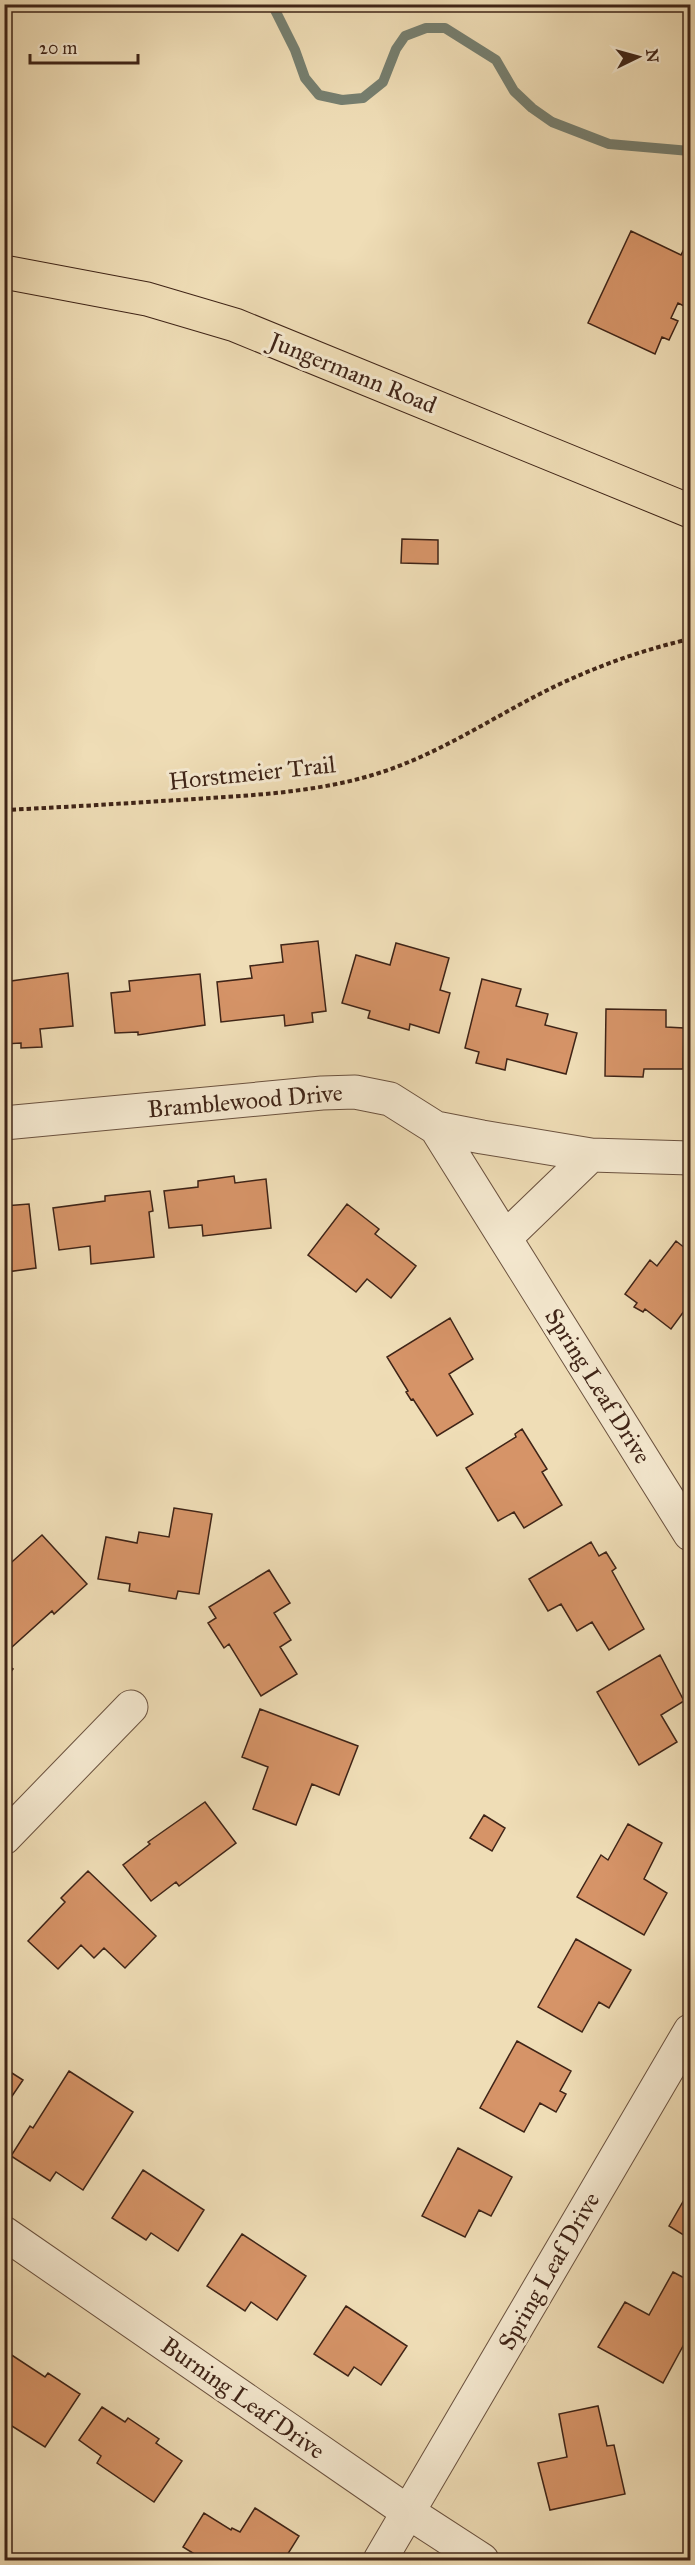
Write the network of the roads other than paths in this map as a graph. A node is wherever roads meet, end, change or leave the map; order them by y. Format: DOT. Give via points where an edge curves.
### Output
graph roads {
  1 [pos="4,272"];
  2 [pos="690,511"];
  3 [pos="4,1123"];
  4 [pos="436,1128"];
  5 [pos="591,1155"];
  6 [pos="690,1158"];
  7 [pos="505,1238"];
  8 [pos="690,1534"];
  9 [pos="131,1707"];
  10 [pos="4,1838"];
  11 [pos="690,2031"];
  12 [pos="4,2232"];
  13 [pos="408,2512"];
  14 [pos="380,2560"];
  15 [pos="482,2560"];
  1 -- 2 [label="main road, Jungermann Road" via="147,299 235,325"];
  3 -- 4 [label="street, Bramblewood Drive" via="355,1092 390,1099"];
  4 -- 5 [label="street, Bramblewood Drive"];
  4 -- 7 [label="street, Spring Leaf Drive"];
  5 -- 6 [label="street, Bramblewood Drive"];
  5 -- 7 [label="street"];
  7 -- 8 [label="street, Spring Leaf Drive"];
  9 -- 10 [label="street"];
  11 -- 13 [label="street, Spring Leaf Drive"];
  12 -- 13 [label="street, Burning Leaf Drive"];
  13 -- 14 [label="street, Spring Leaf Drive"];
  13 -- 15 [label="street, Burning Leaf Drive"];
}
